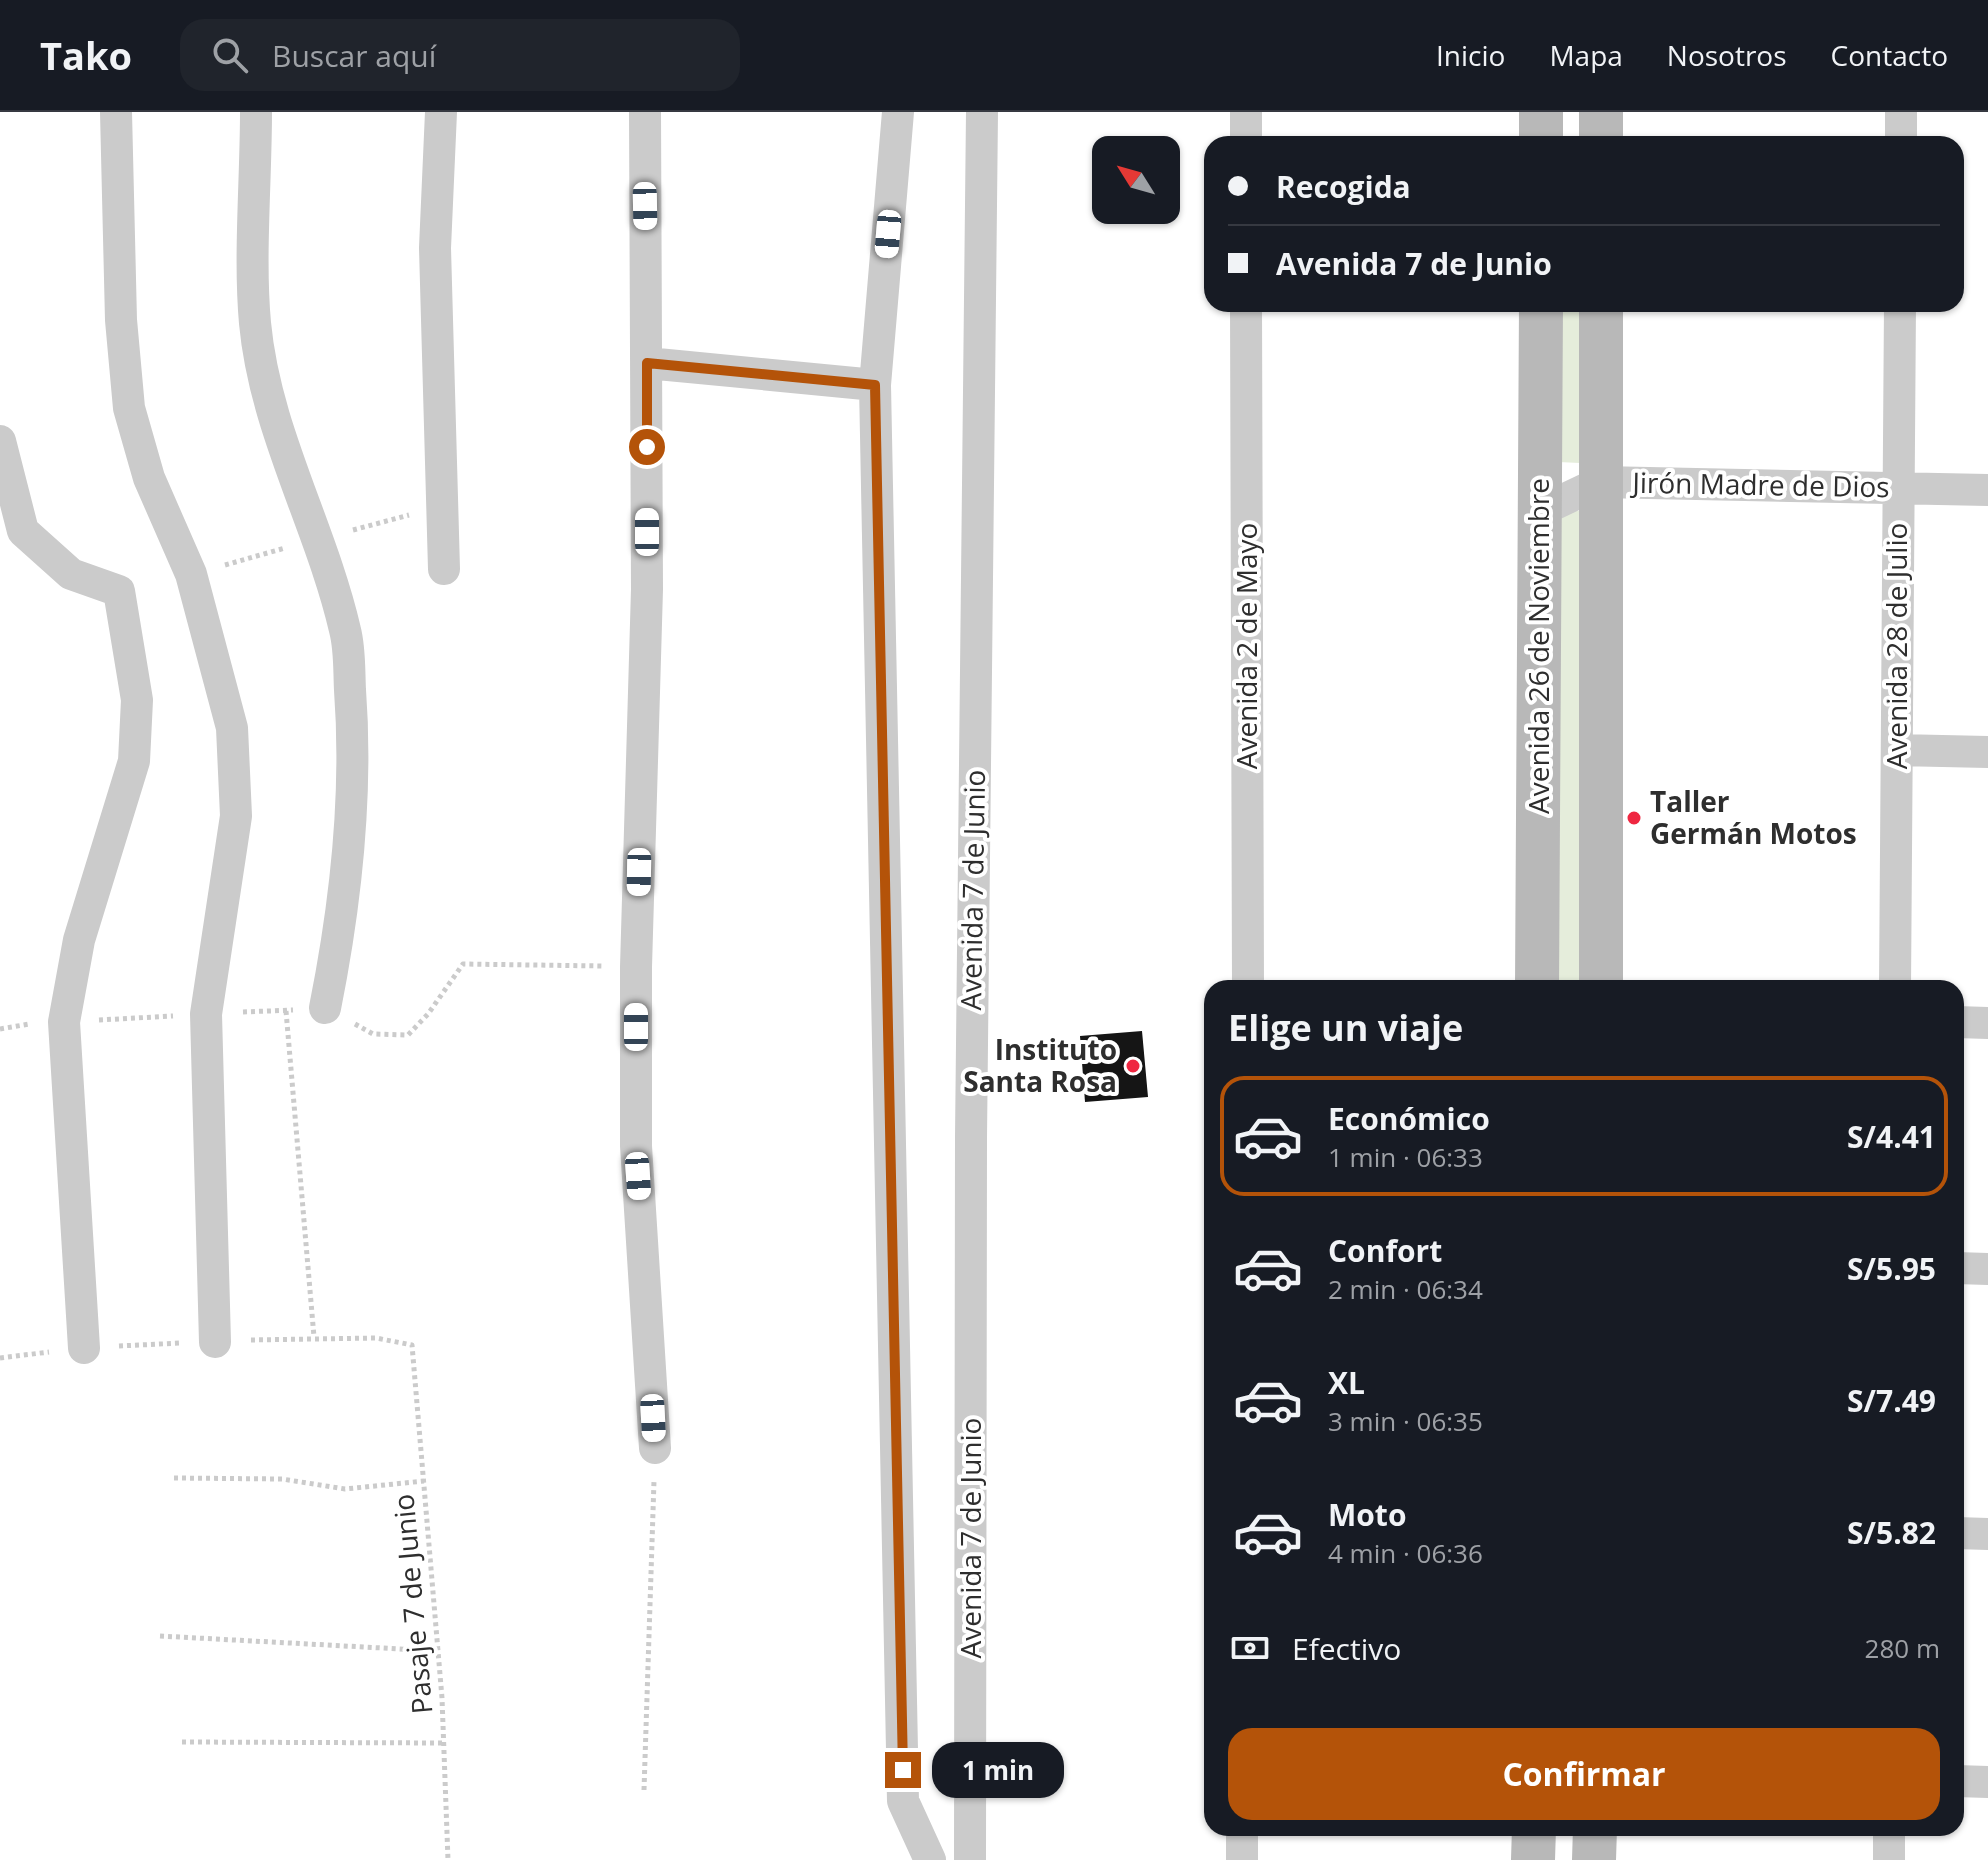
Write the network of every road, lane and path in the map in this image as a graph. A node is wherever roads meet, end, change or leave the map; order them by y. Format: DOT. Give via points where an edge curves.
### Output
graph roads {
  1 [pos="116,112"];
  2 [pos="256,112"];
  3 [pos="441,112"];
  4 [pos="645,112"];
  5 [pos="898,112"];
  6 [pos="982,112"];
  7 [pos="1246,112"];
  8 [pos="1541,112"];
  9 [pos="1601,112"];
  10 [pos="1901,112"];
  11 [pos="1246,136"];
  12 [pos="1541,136"];
  13 [pos="1601,136"];
  14 [pos="1901,136"];
  15 [pos="1246,312"];
  16 [pos="1541,312"];
  17 [pos="1601,312"];
  18 [pos="1900,312"];
  19 [pos="647,363"];
  20 [pos="875,385"];
  21 [pos="0,441"];
  22 [pos="1601,482"];
  23 [pos="1898,488"];
  24 [pos="1988,490"];
  25 [pos="1540,511"];
  26 [pos="444,569"];
  27 [pos="1897,750"];
  28 [pos="1988,752"];
  29 [pos="1248,980"];
  30 [pos="1537,980"];
  31 [pos="1601,980"];
  32 [pos="1895,980"];
  33 [pos="325,1008"];
  34 [pos="286,1010"];
  35 [pos="1964,1022"];
  36 [pos="1988,1023"];
  37 [pos="1964,1268"];
  38 [pos="1988,1269"];
  39 [pos="314,1337"];
  40 [pos="215,1342"];
  41 [pos="412,1345"];
  42 [pos="84,1348"];
  43 [pos="655,1448"];
  44 [pos="174,1478"];
  45 [pos="424,1481"];
  46 [pos="1964,1533"];
  47 [pos="1988,1534"];
  48 [pos="160,1636"];
  49 [pos="438,1651"];
  50 [pos="182,1742"];
  51 [pos="444,1743"];
  52 [pos="1964,1781"];
  53 [pos="1988,1782"];
  54 [pos="644,1790"];
  55 [pos="1242,1836"];
  56 [pos="1534,1836"];
  57 [pos="1595,1836"];
  58 [pos="1889,1836"];
  59 [pos="448,1860"];
  60 [pos="930,1860"];
  61 [pos="970,1860"];
  62 [pos="1242,1860"];
  63 [pos="1533,1860"];
  64 [pos="1594,1860"];
  65 [pos="1889,1860"];
  1 -- 40 [label="street" via="121,320 129,408 149,478 191,574 232,728 236,816 206,1014"];
  2 -- 33 [label="street" via="255,323 271,409 346,633 353,728 351,840"];
  3 -- 26 [label="street" via="435,248"];
  4 -- 19 [label="street"];
  5 -- 20 [label="street"];
  6 -- 61 [label="street, Avenida 7 de Junio"];
  7 -- 11 [label="street"];
  8 -- 12 [label="main road"];
  9 -- 13 [label="main road"];
  10 -- 14 [label="street"];
  15 -- 29 [label="street, Avenida 2 de Mayo"];
  16 -- 25 [label="main road, Avenida 26 de Noviembre"];
  17 -- 22 [label="main road"];
  18 -- 23 [label="street, Avenida 28 de Julio"];
  19 -- 20 [label="street"];
  19 -- 43 [label="street" via="636,1146"];
  20 -- 60 [label="street" via="903,1801"];
  21 -- 42 [label="street" via="23,531 71,574 119,591 137,700 134,761 79,940 64,1022"];
  22 -- 23 [label="street, Jirón Madre de Dios"];
  22 -- 25 [label="street, Jirón Madre de Dios"];
  22 -- 31 [label="main road"];
  23 -- 24 [label="street, Jirón Madre de Dios"];
  23 -- 27 [label="street, Avenida 28 de Julio"];
  25 -- 30 [label="main road, Avenida 26 de Noviembre"];
  27 -- 28 [label="street"];
  27 -- 32 [label="street, Avenida 28 de Julio"];
  34 -- 39 [label="path"];
  35 -- 36 [label="street"];
  37 -- 38 [label="street"];
  41 -- 45 [label="path, Pasaje 7 de Junio"];
  43 -- 54 [label="path"];
  44 -- 45 [label="path" via="282,1479 345,1489"];
  45 -- 49 [label="path, Pasaje 7 de Junio"];
  46 -- 47 [label="street"];
  48 -- 49 [label="path"];
  49 -- 51 [label="path, Pasaje 7 de Junio"];
  50 -- 51 [label="path"];
  51 -- 59 [label="path, Pasaje 7 de Junio"];
  52 -- 53 [label="street"];
  55 -- 62 [label="street"];
  56 -- 63 [label="main road"];
  57 -- 64 [label="main road"];
  58 -- 65 [label="street"];
}
